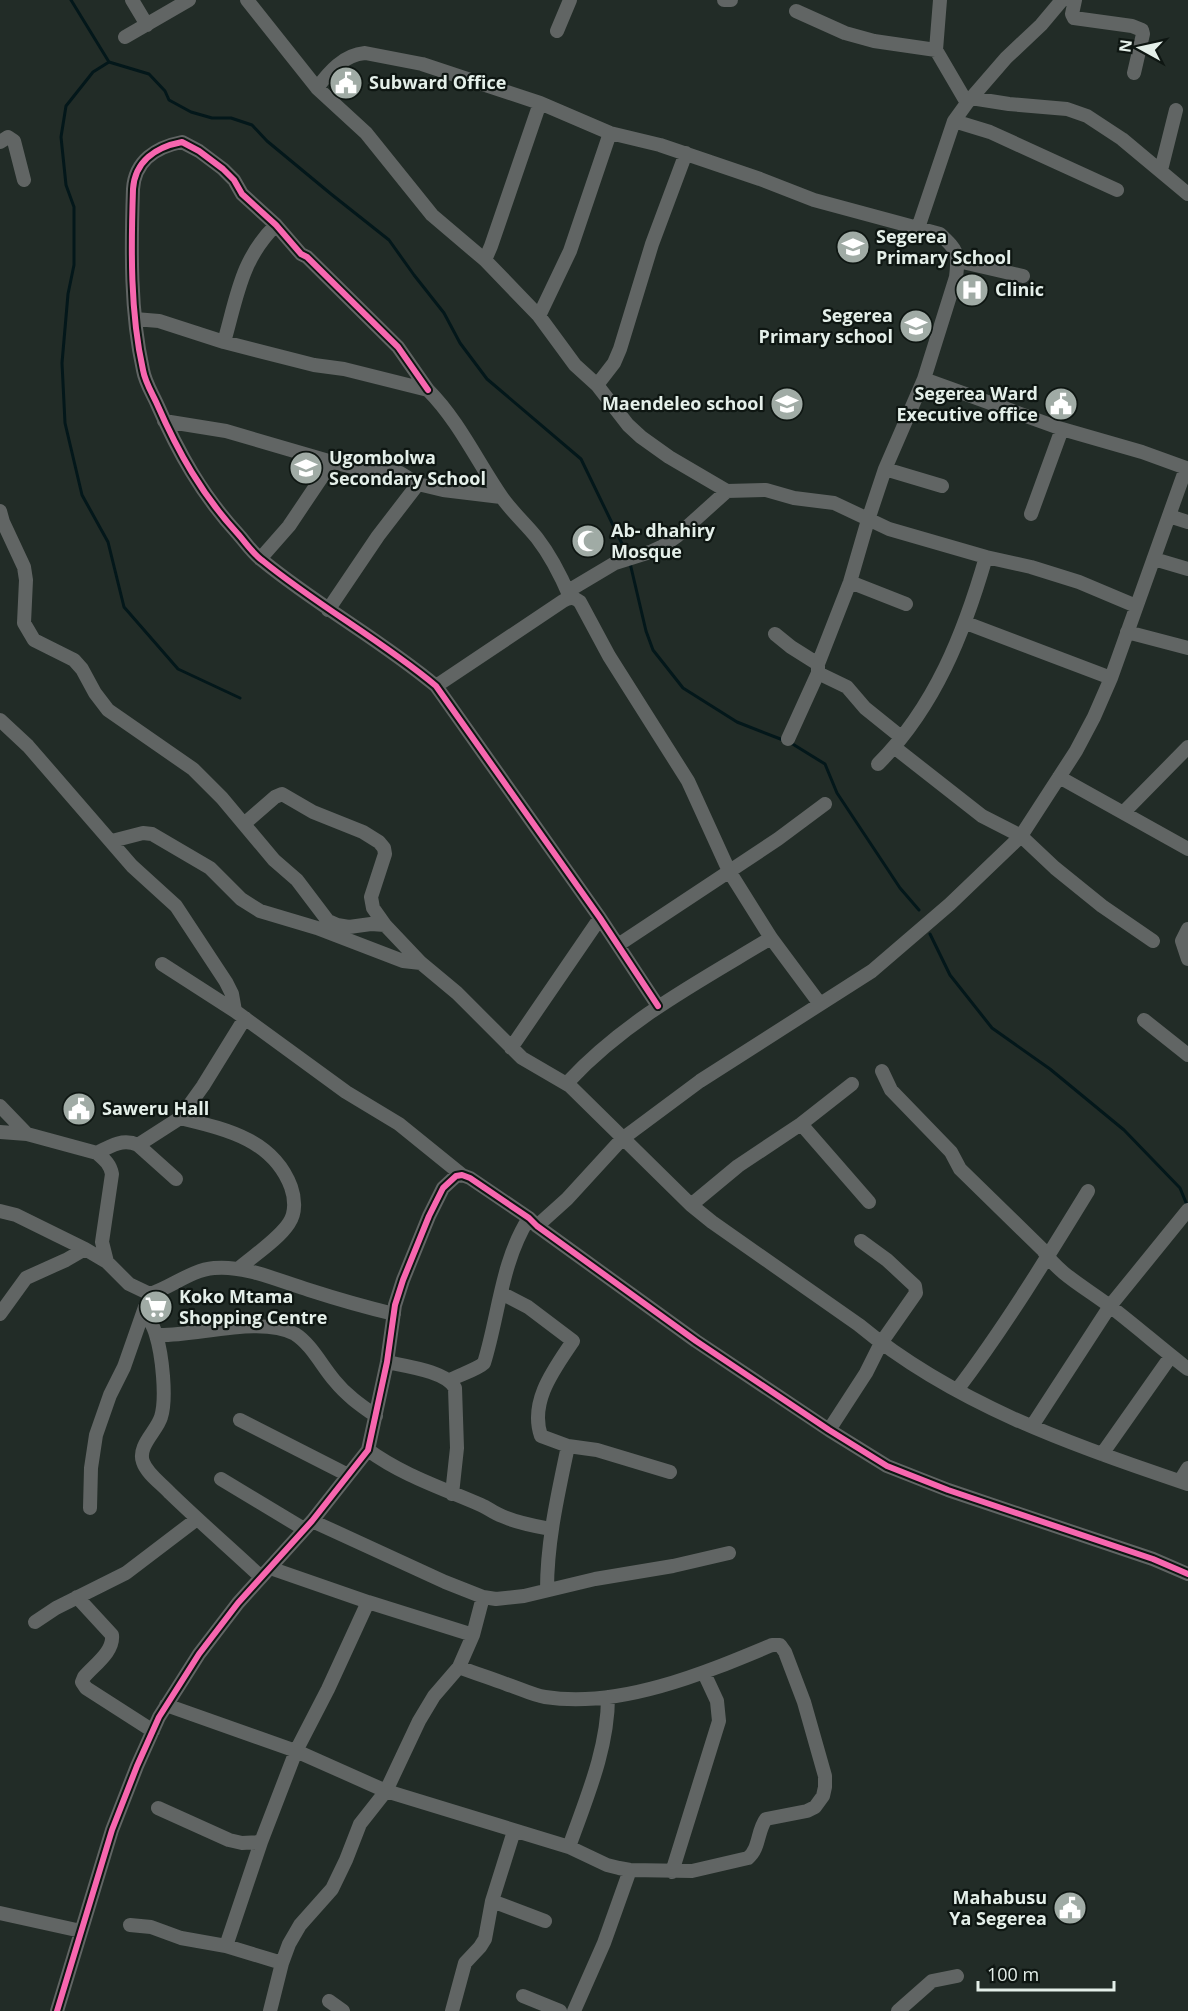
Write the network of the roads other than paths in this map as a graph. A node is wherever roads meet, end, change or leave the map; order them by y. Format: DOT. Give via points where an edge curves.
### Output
graph roads {
  1 [pos="132,0"];
  2 [pos="189,0"];
  3 [pos="247,0"];
  4 [pos="570,0"];
  5 [pos="724,0"];
  6 [pos="731,0"];
  7 [pos="940,0"];
  8 [pos="1062,0"];
  9 [pos="1075,0"];
  10 [pos="796,11"];
  11 [pos="147,25"];
  12 [pos="557,31"];
  13 [pos="125,37"];
  14 [pos="936,50"];
  15 [pos="1134,73"];
  16 [pos="317,88"];
  17 [pos="969,100"];
  18 [pos="540,103"];
  19 [pos="1176,110"];
  20 [pos="954,122"];
  21 [pos="610,133"];
  22 [pos="0,142"];
  23 [pos="686,153"];
  24 [pos="1161,170"];
  25 [pos="24,180"];
  26 [pos="1118,190"];
  27 [pos="1188,193"];
  28 [pos="276,225"];
  29 [pos="918,228"];
  30 [pos="485,260"];
  31 [pos="958,261"];
  32 [pos="1023,276"];
  33 [pos="539,316"];
  34 [pos="135,319"];
  35 [pos="224,342"];
  36 [pos="924,379"];
  37 [pos="597,385"];
  38 [pos="428,390"];
  39 [pos="164,421"];
  40 [pos="1062,429"];
  41 [pos="332,462"];
  42 [pos="1187,464"];
  43 [pos="885,469"];
  44 [pos="418,484"];
  45 [pos="942,486"];
  46 [pos="727,491"];
  47 [pos="501,497"];
  48 [pos="0,511"];
  49 [pos="1031,514"];
  50 [pos="1169,516"];
  51 [pos="868,520"];
  52 [pos="1188,522"];
  53 [pos="986,557"];
  54 [pos="260,559"];
  55 [pos="1154,559"];
  56 [pos="1188,569"];
  57 [pos="850,582"];
  58 [pos="569,594"];
  59 [pos="906,604"];
  60 [pos="1136,606"];
  61 [pos="328,610"];
  62 [pos="966,623"];
  63 [pos="1127,632"];
  64 [pos="775,634"];
  65 [pos="1188,648"];
  66 [pos="818,669"];
  67 [pos="1111,678"];
  68 [pos="436,686"];
  69 [pos="0,720"];
  70 [pos="788,739"];
  71 [pos="898,742"];
  72 [pos="1188,747"];
  73 [pos="878,764"];
  74 [pos="1059,777"];
  75 [pos="825,804"];
  76 [pos="1124,812"];
  77 [pos="244,824"];
  78 [pos="1021,836"];
  79 [pos="112,841"];
  80 [pos="1188,849"];
  81 [pos="729,871"];
  82 [pos="600,918"];
  83 [pos="385,925"];
  84 [pos="1188,929"];
  85 [pos="771,938"];
  86 [pos="1153,941"];
  87 [pos="618,945"];
  88 [pos="1188,959"];
  89 [pos="421,963"];
  90 [pos="162,964"];
  91 [pos="820,1004"];
  92 [pos="658,1006"];
  93 [pos="240,1015"];
  94 [pos="1144,1020"];
  95 [pos="511,1048"];
  96 [pos="1188,1055"];
  97 [pos="882,1071"];
  98 [pos="852,1084"];
  99 [pos="570,1086"];
  100 [pos="0,1106"];
  101 [pos="180,1118"];
  102 [pos="801,1124"];
  103 [pos="0,1132"];
  104 [pos="27,1134"];
  105 [pos="622,1138"];
  106 [pos="138,1145"];
  107 [pos="97,1153"];
  108 [pos="462,1175"];
  109 [pos="176,1179"];
  110 [pos="1088,1191"];
  111 [pos="869,1202"];
  112 [pos="691,1205"];
  113 [pos="1188,1210"];
  114 [pos="0,1211"];
  115 [pos="533,1222"];
  116 [pos="861,1240"];
  117 [pos="85,1249"];
  118 [pos="1047,1257"];
  119 [pos="108,1262"];
  120 [pos="238,1269"];
  121 [pos="501,1293"];
  122 [pos="150,1294"];
  123 [pos="1110,1306"];
  124 [pos="144,1310"];
  125 [pos="0,1314"];
  126 [pos="394,1314"];
  127 [pos="156,1335"];
  128 [pos="881,1343"];
  129 [pos="1171,1356"];
  130 [pos="387,1362"];
  131 [pos="1188,1369"];
  132 [pos="450,1380"];
  133 [pos="957,1390"];
  134 [pos="376,1416"];
  135 [pos="240,1420"];
  136 [pos="1032,1426"];
  137 [pos="829,1430"];
  138 [pos="568,1446"];
  139 [pos="368,1450"];
  140 [pos="1102,1454"];
  141 [pos="1188,1468"];
  142 [pos="670,1472"];
  143 [pos="348,1475"];
  144 [pos="221,1479"];
  145 [pos="1184,1483"];
  146 [pos="452,1494"];
  147 [pos="90,1508"];
  148 [pos="197,1519"];
  149 [pos="308,1525"];
  150 [pos="551,1528"];
  151 [pos="729,1553"];
  152 [pos="266,1573"];
  153 [pos="1188,1574"];
  154 [pos="547,1590"];
  155 [pos="77,1597"];
  156 [pos="483,1597"];
  157 [pos="368,1602"];
  158 [pos="35,1622"];
  159 [pos="473,1635"];
  160 [pos="459,1667"];
  161 [pos="704,1673"];
  162 [pos="608,1697"];
  163 [pos="166,1705"];
  164 [pos="153,1731"];
  165 [pos="296,1751"];
  166 [pos="386,1791"];
  167 [pos="158,1808"];
  168 [pos="514,1831"];
  169 [pos="261,1842"];
  170 [pos="569,1847"];
  171 [pos="630,1870"];
  172 [pos="672,1872"];
  173 [pos="492,1901"];
  174 [pos="0,1913"];
  175 [pos="545,1921"];
  176 [pos="130,1924"];
  177 [pos="81,1931"];
  178 [pos="226,1946"];
  179 [pos="282,1963"];
  180 [pos="957,1977"];
  181 [pos="523,1996"];
  182 [pos="329,2001"];
  183 [pos="57,2011"];
  184 [pos="270,2011"];
  185 [pos="343,2011"];
  186 [pos="452,2011"];
  187 [pos="560,2011"];
  188 [pos="574,2011"];
  189 [pos="898,2011"];
  1 -- 11 [label="street"];
  2 -- 11 [label="street"];
  3 -- 16 [label="street"];
  4 -- 12 [label="street"];
  5 -- 6 [label="street"];
  7 -- 14 [label="street"];
  8 -- 17 [label="street"];
  9 -- 15 [label="street" via="1074,18 1142,30"];
  10 -- 14 [label="street" via="845,33"];
  11 -- 13 [label="street"];
  14 -- 17 [label="street"];
  16 -- 18 [label="street" via="330,70 356,54 365,53 422,64"];
  16 -- 30 [label="street" via="366,133 432,215"];
  17 -- 20 [label="street"];
  17 -- 24 [label="street" via="1067,110 1087,116"];
  18 -- 21 [label="street"];
  18 -- 30 [label="street"];
  19 -- 24 [label="street"];
  20 -- 26 [label="street" via="990,132"];
  20 -- 29 [label="street"];
  21 -- 23 [label="street"];
  21 -- 33 [label="street" via="570,250"];
  22 -- 25 [label="street" via="8,136 14,141"];
  23 -- 29 [label="street" via="814,200"];
  23 -- 37 [label="street" via="652,244 620,349"];
  24 -- 27 [label="street"];
  28 -- 34 [label="street" via="242,194 223,169 187,144 170,145 150,156 142,162 134,179"];
  28 -- 35 [label="street" via="262,238 245,268"];
  28 -- 38 [label="street" via="398,347"];
  29 -- 31 [label="street" via="940,234 956,249"];
  30 -- 33 [label="street"];
  31 -- 32 [label="street"];
  31 -- 36 [label="street"];
  33 -- 37 [label="street" via="575,365"];
  34 -- 35 [label="street" via="159,321"];
  34 -- 39 [label="street" via="143,373"];
  35 -- 38 [label="street"];
  36 -- 40 [label="street"];
  36 -- 43 [label="street"];
  37 -- 46 [label="street" via="641,437"];
  38 -- 47 [label="street"];
  39 -- 41 [label="street" via="226,431"];
  39 -- 54 [label="street" via="192,476"];
  40 -- 42 [label="street"];
  40 -- 49 [label="street"];
  41 -- 44 [label="street" via="400,473"];
  41 -- 54 [label="street" via="289,526"];
  42 -- 50 [label="street"];
  43 -- 45 [label="street"];
  43 -- 51 [label="street"];
  44 -- 47 [label="street"];
  44 -- 61 [label="street"];
  46 -- 51 [label="street" via="766,490 834,503"];
  46 -- 58 [label="street" via="663,546 615,563"];
  47 -- 58 [label="street" via="537,538"];
  48 -- 77 [label="street" via="24,567 24,623 34,640 80,665 108,710 193,769"];
  50 -- 52 [label="street"];
  50 -- 55 [label="street"];
  51 -- 53 [label="street"];
  51 -- 57 [label="street"];
  53 -- 60 [label="street" via="1079,582"];
  53 -- 62 [label="street"];
  54 -- 61 [label="street"];
  55 -- 56 [label="street"];
  55 -- 60 [label="street"];
  57 -- 59 [label="street"];
  57 -- 66 [label="street"];
  58 -- 68 [label="street"];
  58 -- 81 [label="street" via="580,602 609,656 688,781"];
  60 -- 63 [label="street"];
  61 -- 68 [label="street"];
  62 -- 67 [label="street"];
  62 -- 71 [label="street" via="934,691"];
  63 -- 65 [label="street"];
  63 -- 67 [label="street"];
  64 -- 66 [label="street"];
  66 -- 70 [label="street"];
  66 -- 71 [label="street" via="847,687"];
  67 -- 74 [label="street" via="1094,717"];
  68 -- 82 [label="street"];
  69 -- 79 [label="street"];
  71 -- 73 [label="street"];
  71 -- 78 [label="street" via="982,816"];
  72 -- 76 [label="street"];
  74 -- 76 [label="street"];
  74 -- 78 [label="street"];
  75 -- 81 [label="street"];
  76 -- 80 [label="street"];
  77 -- 83 [label="street" via="297,880 328,921 350,927"];
  77 -- 83 [label="street" via="282,794 380,842 385,854 371,897 373,908"];
  78 -- 86 [label="street" via="1102,906"];
  78 -- 91 [label="street" via="899,950"];
  79 -- 89 [label="street" via="152,834 210,868 241,899 260,911 403,961"];
  79 -- 93 [label="street" via="132,866 176,906 226,982"];
  81 -- 85 [label="street"];
  81 -- 87 [label="street"];
  82 -- 87 [label="street"];
  82 -- 95 [label="street"];
  83 -- 89 [label="street"];
  84 -- 88 [label="street" via="1182,941"];
  85 -- 91 [label="street"];
  85 -- 92 [label="street"];
  87 -- 92 [label="street"];
  89 -- 95 [label="street"];
  90 -- 93 [label="street"];
  91 -- 105 [label="street" via="700,1081"];
  92 -- 99 [label="street" via="609,1042 569,1081"];
  93 -- 101 [label="street" via="203,1086"];
  93 -- 108 [label="street" via="346,1092 399,1124"];
  94 -- 96 [label="street"];
  95 -- 99 [label="street" via="522,1059"];
  97 -- 118 [label="street" via="891,1089 951,1152 960,1169"];
  98 -- 102 [label="street"];
  99 -- 105 [label="street"];
  100 -- 104 [label="street"];
  101 -- 106 [label="street"];
  101 -- 120 [label="street" via="255,1143 275,1159 286,1176 294,1211 290,1222"];
  102 -- 111 [label="street"];
  102 -- 112 [label="street" via="738,1166"];
  103 -- 104 [label="street"];
  104 -- 107 [label="street"];
  105 -- 112 [label="street"];
  105 -- 115 [label="street" via="567,1199"];
  106 -- 107 [label="street" via="114,1144"];
  106 -- 109 [label="street"];
  107 -- 119 [label="street" via="111,1166 112,1174 102,1242"];
  108 -- 115 [label="street"];
  108 -- 126 [label="street" via="451,1178 437,1200"];
  110 -- 118 [label="street"];
  112 -- 128 [label="street"];
  113 -- 123 [label="street"];
  114 -- 117 [label="street"];
  115 -- 121 [label="street" via="517,1236"];
  115 -- 137 [label="street" via="696,1341"];
  116 -- 128 [label="street" via="916,1288"];
  117 -- 119 [label="street"];
  117 -- 125 [label="street" via="26,1278"];
  118 -- 123 [label="street"];
  118 -- 133 [label="street"];
  119 -- 122 [label="street" via="129,1284"];
  120 -- 122 [label="street" via="213,1268"];
  120 -- 126 [label="street"];
  121 -- 132 [label="street" via="484,1363"];
  121 -- 138 [label="street" via="528,1307 573,1341 544,1388 539,1418 541,1436"];
  122 -- 124 [label="street"];
  123 -- 129 [label="street"];
  123 -- 136 [label="street"];
  124 -- 127 [label="street"];
  124 -- 147 [label="street" via="96,1435"];
  126 -- 130 [label="street"];
  127 -- 134 [label="street" via="264,1327 294,1333 343,1391"];
  127 -- 148 [label="street" via="163,1382 162,1416 142,1451 143,1462"];
  128 -- 133 [label="street"];
  128 -- 137 [label="street"];
  129 -- 131 [label="street"];
  129 -- 140 [label="street"];
  130 -- 132 [label="street"];
  130 -- 134 [label="street"];
  132 -- 146 [label="street" via="455,1388 457,1425"];
  133 -- 136 [label="street"];
  134 -- 139 [label="street"];
  135 -- 143 [label="street"];
  136 -- 140 [label="street"];
  137 -- 153 [label="street" via="904,1474"];
  138 -- 142 [label="street" via="597,1450"];
  138 -- 150 [label="street"];
  139 -- 143 [label="street"];
  139 -- 146 [label="street" via="389,1465"];
  140 -- 145 [label="street"];
  141 -- 145 [label="street"];
  143 -- 149 [label="street"];
  144 -- 149 [label="street"];
  146 -- 150 [label="street" via="503,1517"];
  148 -- 152 [label="street"];
  148 -- 155 [label="street" via="126,1573"];
  149 -- 152 [label="street"];
  149 -- 156 [label="street"];
  150 -- 154 [label="street"];
  151 -- 154 [label="street"];
  152 -- 157 [label="street"];
  152 -- 163 [label="street" via="205,1646"];
  154 -- 156 [label="street" via="505,1599"];
  155 -- 158 [label="street"];
  155 -- 164 [label="street" via="111,1635 112,1642 82,1682"];
  156 -- 159 [label="street"];
  157 -- 159 [label="street"];
  157 -- 165 [label="street"];
  159 -- 160 [label="street"];
  160 -- 162 [label="street" via="543,1697"];
  160 -- 166 [label="street" via="419,1720"];
  161 -- 162 [label="street"];
  161 -- 172 [label="street" via="717,1701 719,1721"];
  161 -- 172 [label="street" via="772,1645 782,1647 804,1702 825,1787 815,1807 766,1819 754,1853 748,1858"];
  162 -- 170 [label="street" via="606,1730"];
  163 -- 164 [label="street"];
  163 -- 165 [label="street"];
  164 -- 177 [label="street" via="112,1830"];
  165 -- 166 [label="street"];
  165 -- 169 [label="street"];
  166 -- 168 [label="street"];
  166 -- 179 [label="street" via="362,1820 337,1880 300,1925"];
  167 -- 169 [label="street" via="229,1840"];
  168 -- 170 [label="street"];
  168 -- 173 [label="street"];
  169 -- 178 [label="street"];
  170 -- 171 [label="street" via="606,1865"];
  171 -- 172 [label="street"];
  171 -- 188 [label="street" via="604,1944"];
  173 -- 175 [label="street"];
  173 -- 186 [label="street" via="485,1939 465,1963"];
  174 -- 177 [label="street"];
  176 -- 178 [label="street"];
  177 -- 183 [label="street"];
  178 -- 179 [label="street"];
  179 -- 184 [label="street"];
  180 -- 189 [label="street" via="932,1981"];
  181 -- 187 [label="street"];
  182 -- 185 [label="street"];
}
